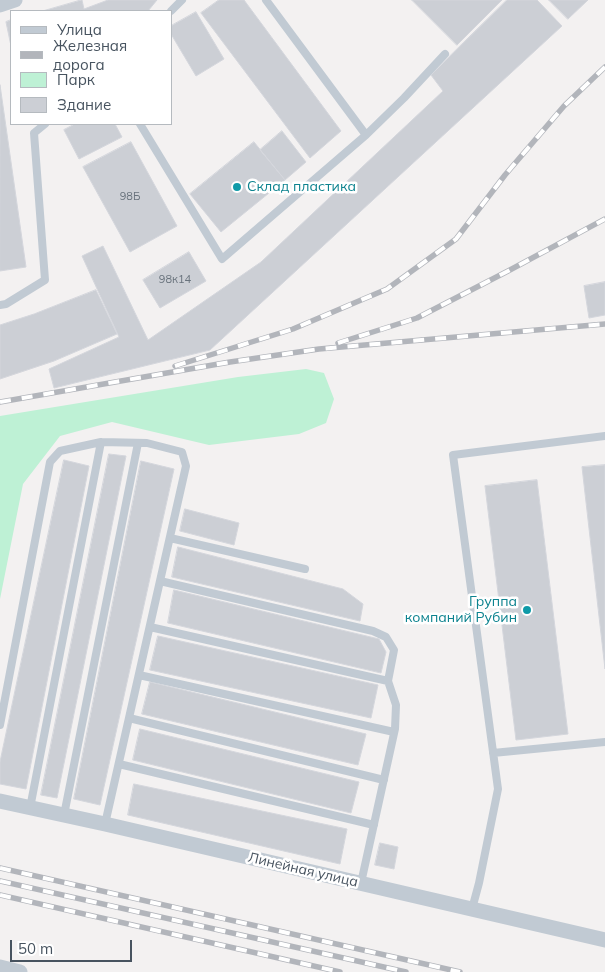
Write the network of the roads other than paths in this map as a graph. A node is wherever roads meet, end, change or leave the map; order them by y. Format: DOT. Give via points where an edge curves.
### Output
graph roads {
  1 [pos="15,0"];
  2 [pos="182,0"];
  3 [pos="266,0"];
  4 [pos="0,5"];
  5 [pos="172,10"];
  6 [pos="445,54"];
  7 [pos="44,125"];
  8 [pos="141,125"];
  9 [pos="366,135"];
  10 [pos="0,305"];
  11 [pos="605,436"];
  12 [pos="102,442"];
  13 [pos="138,443"];
  14 [pos="170,538"];
  15 [pos="305,569"];
  16 [pos="160,581"];
  17 [pos="150,627"];
  18 [pos="139,675"];
  19 [pos="388,681"];
  20 [pos="129,718"];
  21 [pos="0,725"];
  22 [pos="394,732"];
  23 [pos="605,742"];
  24 [pos="493,753"];
  25 [pos="119,764"];
  26 [pos="384,780"];
  27 [pos="0,801"];
  28 [pos="30,808"];
  29 [pos="64,815"];
  30 [pos="105,824"];
  31 [pos="374,825"];
  32 [pos="361,883"];
  33 [pos="472,909"];
  34 [pos="605,940"];
  35 [pos="0,967"];
  36 [pos="20,972"];
  1 -- 4 [label="street"];
  2 -- 5 [label="lane"];
  3 -- 9 [label="lane"];
  6 -- 9 [label="lane"];
  7 -- 10 [label="lane" via="34,133 46,280"];
  8 -- 9 [label="lane" via="222,259"];
  11 -- 24 [label="lane" via="453,455"];
  12 -- 13 [label="lane"];
  12 -- 21 [label="lane" via="60,451 50,462"];
  12 -- 28 [label="lane"];
  13 -- 14 [label="lane" via="182,452 186,466"];
  13 -- 29 [label="lane"];
  14 -- 15 [label="lane"];
  14 -- 16 [label="lane"];
  16 -- 17 [label="lane"];
  16 -- 19 [label="lane" via="373,630 386,637 394,650"];
  17 -- 18 [label="lane"];
  17 -- 19 [label="lane"];
  18 -- 20 [label="lane"];
  18 -- 22 [label="lane"];
  19 -- 22 [label="lane" via="396,705"];
  20 -- 25 [label="lane"];
  20 -- 26 [label="lane"];
  22 -- 26 [label="lane"];
  23 -- 24 [label="lane"];
  24 -- 33 [label="lane" via="498,789"];
  25 -- 30 [label="lane"];
  25 -- 31 [label="lane"];
  26 -- 31 [label="lane"];
  27 -- 28 [label="street, Линейная улица"];
  28 -- 29 [label="street, Линейная улица"];
  29 -- 30 [label="street, Линейная улица"];
  30 -- 32 [label="street, Линейная улица"];
  31 -- 32 [label="lane"];
  32 -- 33 [label="street, Линейная улица"];
  33 -- 34 [label="street, Линейная улица"];
  35 -- 36 [label="street"];
}
